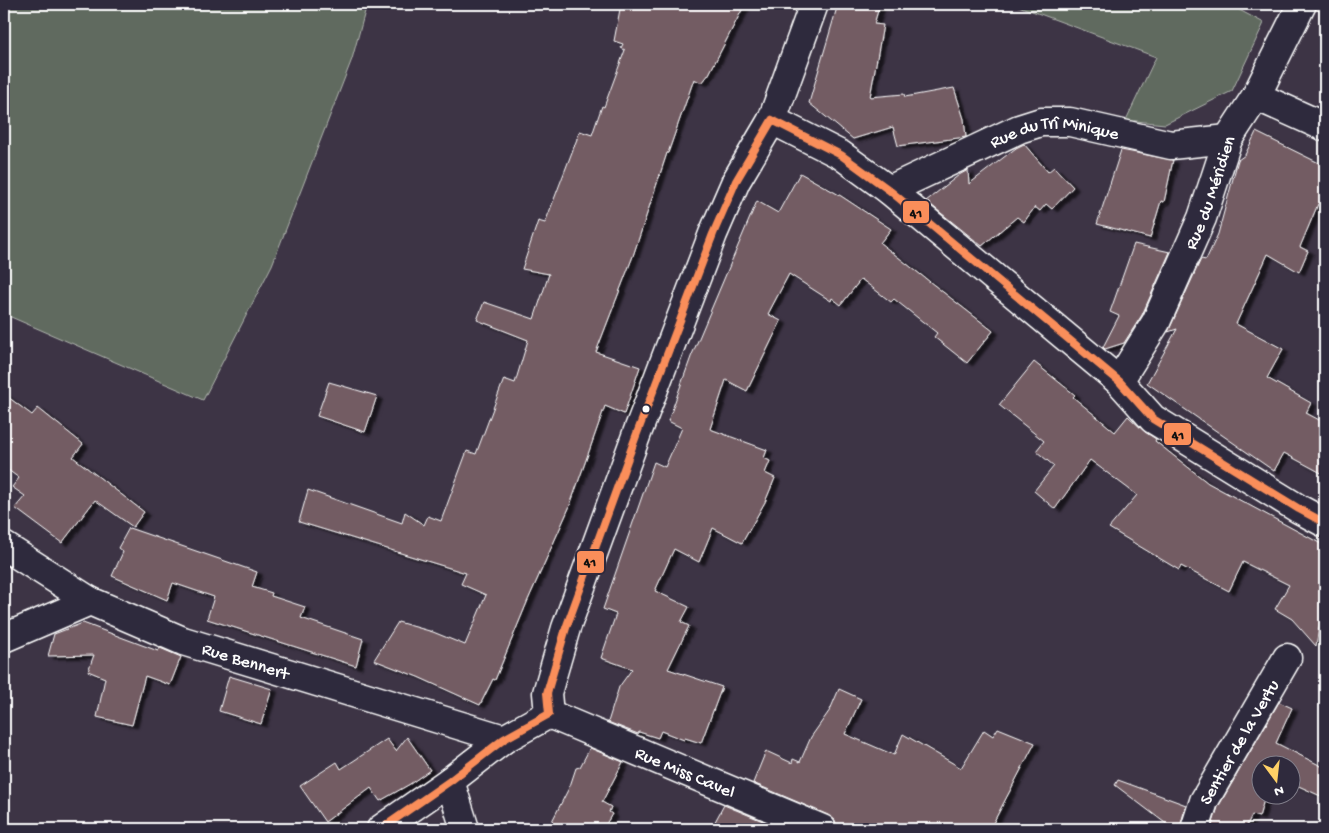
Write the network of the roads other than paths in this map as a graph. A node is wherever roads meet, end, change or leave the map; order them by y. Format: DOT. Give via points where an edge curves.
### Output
graph roads {
  1 [pos="814,4"];
  2 [pos="1302,4"];
  3 [pos="1256,96"];
  4 [pos="772,120"];
  5 [pos="1325,127"];
  6 [pos="1228,139"];
  7 [pos="889,190"];
  8 [pos="1119,381"];
  9 [pos="1325,523"];
  10 [pos="4,546"];
  11 [pos="90,601"];
  12 [pos="4,638"];
  13 [pos="1286,658"];
  14 [pos="549,714"];
  15 [pos="504,739"];
  16 [pos="450,781"];
  17 [pos="380,829"];
  18 [pos="465,829"];
  19 [pos="822,829"];
  20 [pos="1195,829"];
  1 -- 4 [label="street"];
  2 -- 3 [label="street, Rue du Méridien"];
  3 -- 5 [label="street"];
  3 -- 6 [label="street, Rue du Méridien"];
  4 -- 7 [label="street" via="841,154"];
  4 -- 14 [label="street" via="736,181 713,234 643,418 566,628 547,694"];
  6 -- 7 [label="street, Rue du Trî Minique" via="1171,145 1070,122 1041,122 1019,129"];
  6 -- 8 [label="street, Rue du Méridien" via="1202,218 1156,322"];
  7 -- 8 [label="street"];
  8 -- 9 [label="street" via="1153,419"];
  10 -- 11 [label="street, Rue Bennert"];
  11 -- 12 [label="street"];
  11 -- 15 [label="street, Rue Bennert" via="182,641"];
  13 -- 20 [label="street, Sentier de la Vertu" via="1204,801"];
  14 -- 15 [label="street"];
  14 -- 19 [label="street, Rue Miss Cavel"];
  15 -- 16 [label="street"];
  16 -- 17 [label="street"];
  16 -- 18 [label="street"];
}
